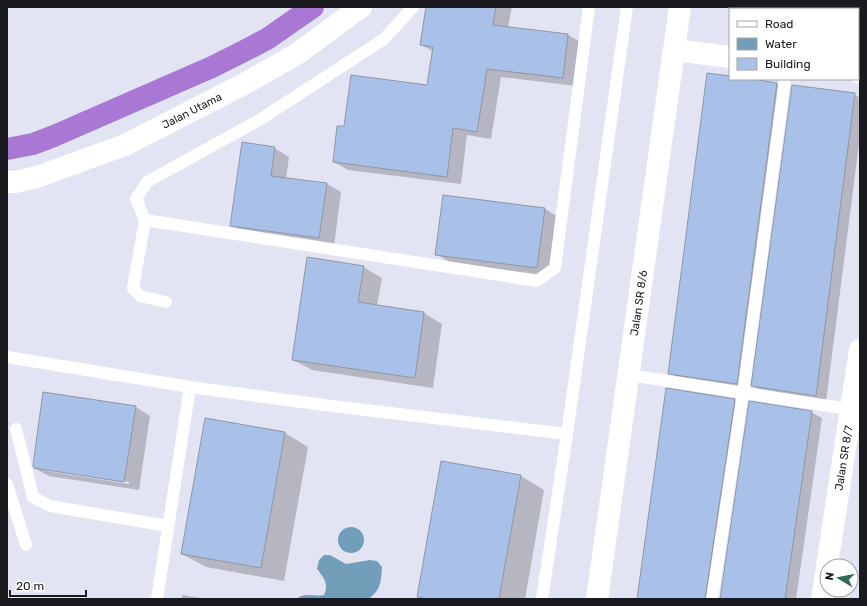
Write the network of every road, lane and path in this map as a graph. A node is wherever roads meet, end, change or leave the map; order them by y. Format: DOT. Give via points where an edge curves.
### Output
graph roads {
  1 [pos="313,7"];
  2 [pos="361,7"];
  3 [pos="413,7"];
  4 [pos="590,7"];
  5 [pos="627,7"];
  6 [pos="680,7"];
  7 [pos="675,50"];
  8 [pos="729,57"];
  9 [pos="785,80"];
  10 [pos="7,149"];
  11 [pos="7,182"];
  12 [pos="145,220"];
  13 [pos="166,302"];
  14 [pos="860,350"];
  15 [pos="7,357"];
  16 [pos="629,375"];
  17 [pos="190,387"];
  18 [pos="743,392"];
  19 [pos="856,410"];
  20 [pos="16,429"];
  21 [pos="567,434"];
  22 [pos="7,484"];
  23 [pos="168,526"];
  24 [pos="26,545"];
  25 [pos="829,558"];
  26 [pos="157,599"];
  27 [pos="542,599"];
  28 [pos="597,599"];
  29 [pos="712,599"];
  1 -- 10 [label="highway" via="267,39 212,67 47,139"];
  2 -- 11 [label="street, Jalan Utama" via="297,54 125,145 37,177"];
  3 -- 12 [label="lane" via="384,39 261,119 147,182 136,198"];
  4 -- 12 [label="lane" via="554,268 537,281"];
  5 -- 21 [label="lane"];
  6 -- 7 [label="street, Jalan SR 8/6"];
  7 -- 8 [label="street"];
  7 -- 16 [label="street, Jalan SR 8/6"];
  9 -- 18 [label="lane"];
  12 -- 13 [label="lane" via="133,288 140,296"];
  14 -- 19 [label="street, Jalan SR 8/7"];
  15 -- 17 [label="lane"];
  16 -- 18 [label="lane"];
  16 -- 28 [label="street, Jalan SR 8/6"];
  17 -- 21 [label="lane"];
  17 -- 23 [label="lane"];
  18 -- 19 [label="lane"];
  18 -- 29 [label="lane"];
  19 -- 25 [label="street, Jalan SR 8/7"];
  20 -- 23 [label="lane" via="33,497 50,506"];
  21 -- 27 [label="lane"];
  22 -- 24 [label="lane"];
  23 -- 26 [label="lane"];
}
